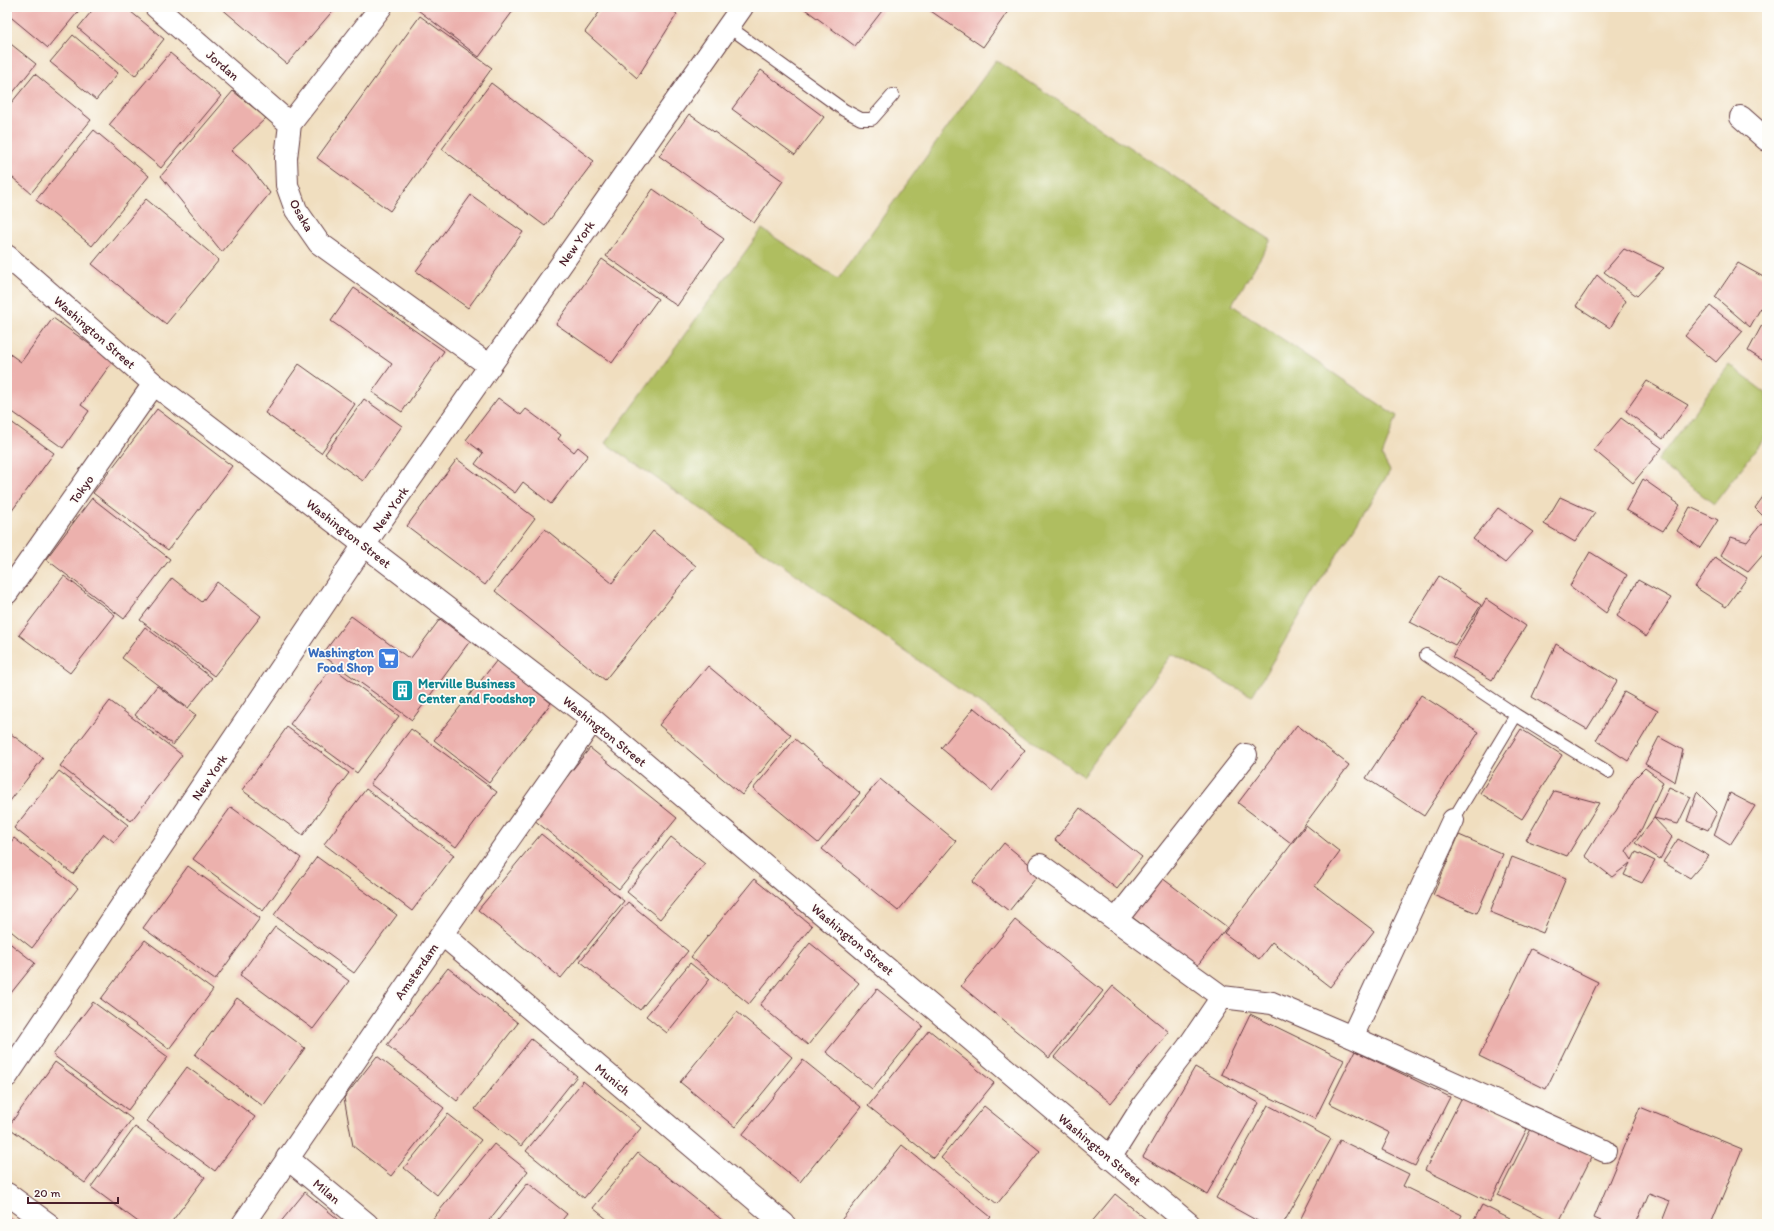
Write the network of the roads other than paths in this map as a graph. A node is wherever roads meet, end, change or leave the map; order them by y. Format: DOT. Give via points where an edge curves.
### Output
graph roads {
  1 [pos="156,7"];
  2 [pos="381,7"];
  3 [pos="742,7"];
  4 [pos="729,27"];
  5 [pos="893,95"];
  6 [pos="1741,117"];
  7 [pos="290,124"];
  8 [pos="1767,140"];
  9 [pos="7,256"];
  10 [pos="490,366"];
  11 [pos="154,384"];
  12 [pos="364,545"];
  13 [pos="7,593"];
  14 [pos="1426,656"];
  15 [pos="1516,715"];
  16 [pos="593,720"];
  17 [pos="1246,755"];
  18 [pos="1608,772"];
  19 [pos="1453,820"];
  20 [pos="1040,865"];
  21 [pos="1116,920"];
  22 [pos="442,934"];
  23 [pos="1222,997"];
  24 [pos="1352,1037"];
  25 [pos="7,1076"];
  26 [pos="1605,1151"];
  27 [pos="287,1158"];
  28 [pos="1110,1158"];
  29 [pos="7,1194"];
  30 [pos="48,1224"];
  31 [pos="242,1224"];
  32 [pos="367,1224"];
  33 [pos="784,1224"];
  34 [pos="1189,1224"];
  1 -- 7 [label="street, Jordan"];
  2 -- 7 [label="street"];
  3 -- 4 [label="street, New York"];
  4 -- 5 [label="lane" via="844,110 861,119 872,119"];
  4 -- 10 [label="street, New York"];
  6 -- 8 [label="street"];
  7 -- 10 [label="street, Osaka" via="286,158 287,185 296,210 319,243"];
  9 -- 11 [label="street, Washington Street"];
  10 -- 12 [label="street, New York"];
  11 -- 12 [label="street, Washington Street"];
  11 -- 13 [label="street, Tokyo"];
  12 -- 16 [label="street, Washington Street"];
  12 -- 25 [label="street, New York"];
  14 -- 15 [label="lane"];
  15 -- 18 [label="lane"];
  15 -- 19 [label="lane"];
  16 -- 22 [label="street, Amsterdam"];
  16 -- 28 [label="street, Washington Street"];
  17 -- 21 [label="street"];
  19 -- 24 [label="street"];
  20 -- 21 [label="street"];
  21 -- 23 [label="street"];
  22 -- 27 [label="street, Amsterdam"];
  22 -- 33 [label="street, Munich"];
  23 -- 24 [label="street" via="1272,1003"];
  23 -- 28 [label="street" via="1144,1104"];
  24 -- 26 [label="street"];
  27 -- 31 [label="street, Amsterdam"];
  27 -- 32 [label="street, Milan"];
  28 -- 34 [label="street, Washington Street"];
  29 -- 30 [label="street"];
}
